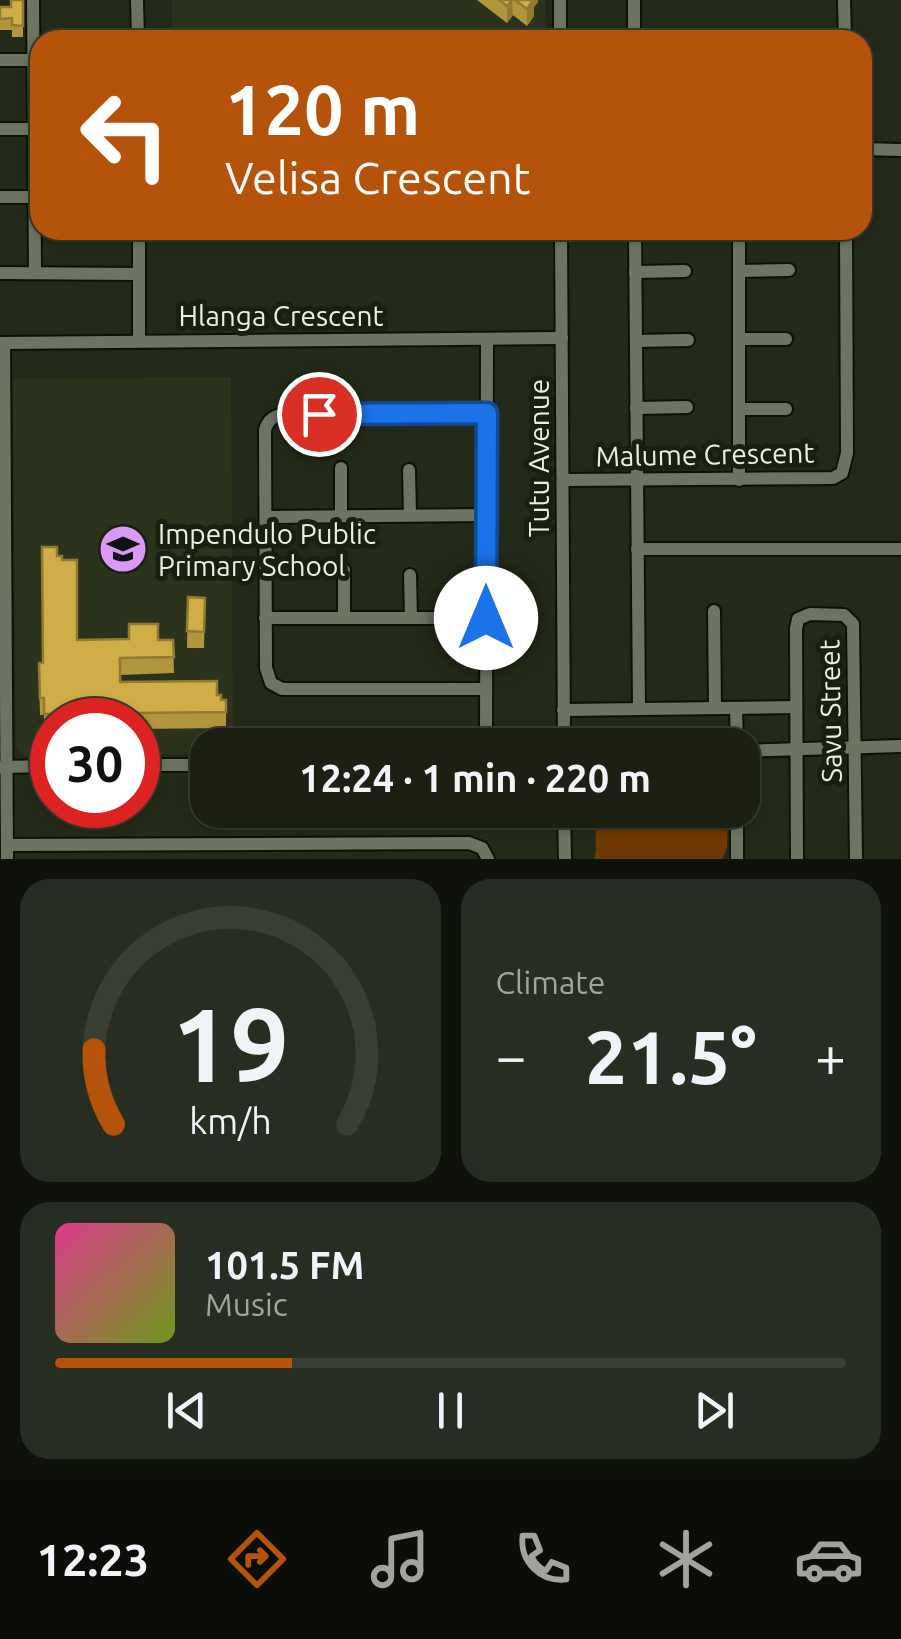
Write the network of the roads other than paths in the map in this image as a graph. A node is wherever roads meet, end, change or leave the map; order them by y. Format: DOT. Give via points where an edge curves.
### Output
graph roads {
  1 [pos="33,0"];
  2 [pos="138,0"];
  3 [pos="560,0"];
  4 [pos="634,0"];
  5 [pos="844,0"];
  6 [pos="34,30"];
  7 [pos="138,30"];
  8 [pos="560,30"];
  9 [pos="634,30"];
  10 [pos="845,30"];
  11 [pos="0,60"];
  12 [pos="30,60"];
  13 [pos="0,129"];
  14 [pos="30,129"];
  15 [pos="872,149"];
  16 [pos="901,150"];
  17 [pos="0,197"];
  18 [pos="30,198"];
  19 [pos="35,240"];
  20 [pos="139,240"];
  21 [pos="561,240"];
  22 [pos="635,240"];
  23 [pos="738,240"];
  24 [pos="846,240"];
  25 [pos="789,270"];
  26 [pos="739,271"];
  27 [pos="0,272"];
  28 [pos="636,272"];
  29 [pos="685,272"];
  30 [pos="35,273"];
  31 [pos="139,274"];
  32 [pos="562,338"];
  33 [pos="487,339"];
  34 [pos="739,339"];
  35 [pos="786,339"];
  36 [pos="688,340"];
  37 [pos="139,341"];
  38 [pos="636,341"];
  39 [pos="2,343"];
  40 [pos="687,407"];
  41 [pos="636,408"];
  42 [pos="739,409"];
  43 [pos="786,409"];
  44 [pos="487,413"];
  45 [pos="342,468"];
  46 [pos="409,470"];
  47 [pos="563,480"];
  48 [pos="636,480"];
  49 [pos="740,480"];
  50 [pos="2,491"];
  51 [pos="487,515"];
  52 [pos="342,516"];
  53 [pos="410,516"];
  54 [pos="266,517"];
  55 [pos="637,549"];
  56 [pos="901,550"];
  57 [pos="344,570"];
  58 [pos="410,575"];
  59 [pos="2,594"];
  60 [pos="714,611"];
  61 [pos="265,618"];
  62 [pos="344,618"];
  63 [pos="411,618"];
  64 [pos="486,618"];
  65 [pos="486,690"];
  66 [pos="3,697"];
  67 [pos="715,708"];
  68 [pos="736,708"];
  69 [pos="796,708"];
  70 [pos="639,709"];
  71 [pos="564,710"];
  72 [pos="486,728"];
  73 [pos="564,728"];
  74 [pos="736,728"];
  75 [pos="901,746"];
  76 [pos="856,748"];
  77 [pos="796,750"];
  78 [pos="760,751"];
  79 [pos="190,765"];
  80 [pos="3,766"];
  81 [pos="30,766"];
  82 [pos="160,766"];
  83 [pos="564,828"];
  84 [pos="737,828"];
  85 [pos="7,852"];
  86 [pos="81,852"];
  87 [pos="488,859"];
  88 [pos="565,859"];
  89 [pos="737,859"];
  90 [pos="796,859"];
  91 [pos="856,859"];
  1 -- 6 [label="street"];
  2 -- 7 [label="street"];
  3 -- 8 [label="street"];
  4 -- 9 [label="street"];
  5 -- 10 [label="street"];
  11 -- 12 [label="street"];
  13 -- 14 [label="street"];
  15 -- 16 [label="street"];
  17 -- 18 [label="street"];
  19 -- 30 [label="street"];
  20 -- 31 [label="street"];
  21 -- 32 [label="street, Tutu Avenue"];
  22 -- 28 [label="street"];
  23 -- 26 [label="street"];
  24 -- 49 [label="street, Malume Crescent" via="842,474"];
  25 -- 26 [label="street"];
  26 -- 34 [label="street"];
  27 -- 30 [label="street"];
  28 -- 29 [label="street"];
  28 -- 38 [label="street"];
  30 -- 31 [label="street"];
  31 -- 37 [label="street"];
  32 -- 33 [label="street, Hlanga Crescent"];
  32 -- 47 [label="street, Tutu Avenue"];
  33 -- 37 [label="street, Hlanga Crescent"];
  33 -- 44 [label="street"];
  34 -- 35 [label="street"];
  34 -- 42 [label="street"];
  36 -- 38 [label="street"];
  37 -- 39 [label="street, Hlanga Crescent"];
  38 -- 41 [label="street"];
  39 -- 50 [label="street"];
  40 -- 41 [label="street"];
  41 -- 48 [label="street"];
  42 -- 43 [label="street"];
  42 -- 49 [label="street"];
  44 -- 51 [label="street"];
  44 -- 54 [label="street" via="274,417 265,430"];
  45 -- 52 [label="street"];
  46 -- 53 [label="street"];
  47 -- 48 [label="street, Malume Crescent"];
  47 -- 71 [label="street, Tutu Avenue"];
  48 -- 49 [label="street, Malume Crescent"];
  48 -- 55 [label="street"];
  50 -- 59 [label="street"];
  51 -- 53 [label="street"];
  51 -- 64 [label="street"];
  52 -- 53 [label="street"];
  52 -- 54 [label="street"];
  54 -- 61 [label="street"];
  55 -- 56 [label="street"];
  55 -- 70 [label="street"];
  57 -- 62 [label="street"];
  58 -- 63 [label="street"];
  59 -- 66 [label="street"];
  60 -- 67 [label="street"];
  61 -- 62 [label="street"];
  61 -- 65 [label="street" via="266,668 276,687"];
  62 -- 63 [label="street"];
  63 -- 64 [label="street"];
  64 -- 65 [label="street"];
  65 -- 72 [label="street"];
  66 -- 80 [label="street"];
  67 -- 68 [label="street"];
  67 -- 70 [label="street"];
  68 -- 69 [label="street"];
  68 -- 74 [label="street"];
  69 -- 76 [label="street, Savu Street" via="796,622 805,614 848,617 854,630"];
  69 -- 77 [label="street, Savu Street"];
  70 -- 71 [label="street"];
  71 -- 73 [label="street, Tutu Avenue"];
  75 -- 76 [label="street"];
  76 -- 77 [label="street"];
  76 -- 91 [label="street, Savu Street"];
  77 -- 78 [label="street"];
  77 -- 90 [label="street, Savu Street"];
  79 -- 82 [label="street"];
  80 -- 81 [label="street"];
  80 -- 85 [label="street"];
  83 -- 88 [label="street"];
  84 -- 89 [label="street"];
  85 -- 86 [label="street"];
  86 -- 87 [label="street" via="469,843"];
}
